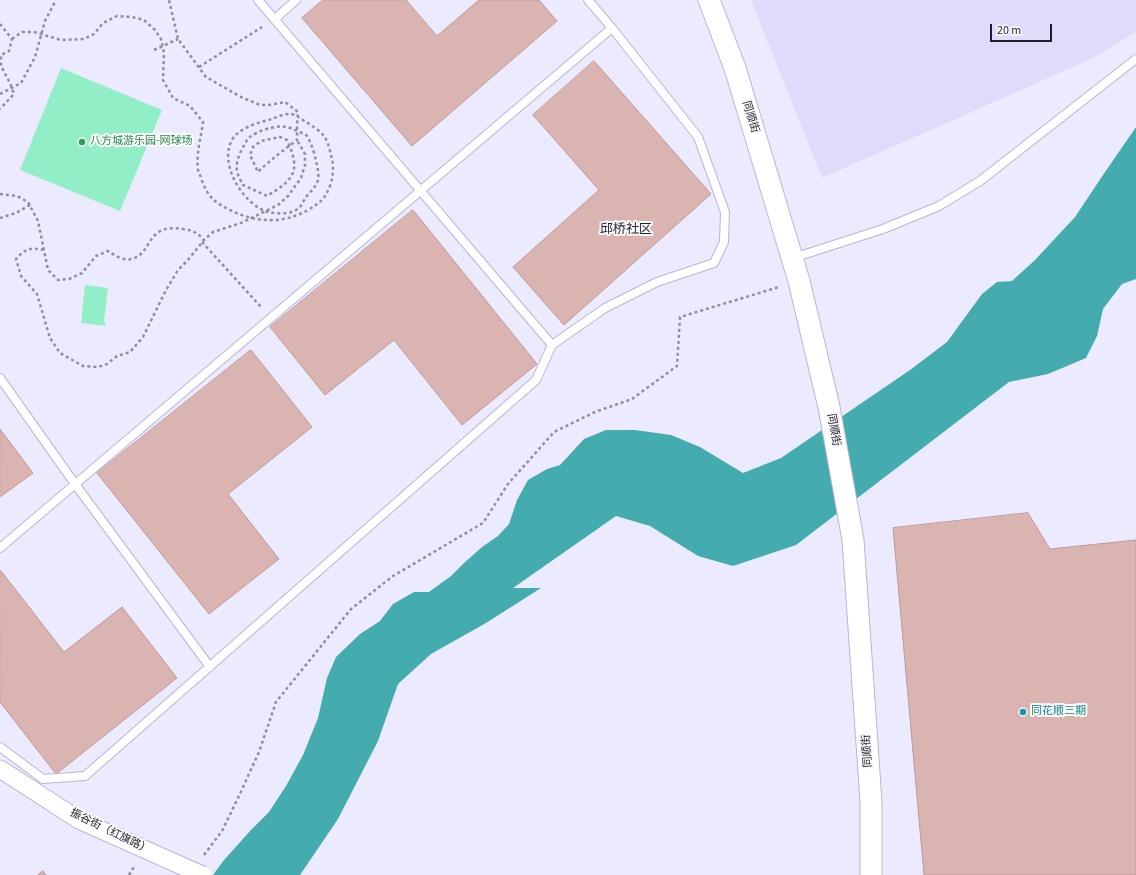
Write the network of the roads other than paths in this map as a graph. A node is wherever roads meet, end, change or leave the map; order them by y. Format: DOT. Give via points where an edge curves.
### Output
graph roads {
  1 [pos="258,0"];
  2 [pos="296,0"];
  3 [pos="588,0"];
  4 [pos="709,0"];
  5 [pos="275,19"];
  6 [pos="612,28"];
  7 [pos="1136,59"];
  8 [pos="420,190"];
  9 [pos="793,258"];
  10 [pos="552,345"];
  11 [pos="0,378"];
  12 [pos="75,484"];
  13 [pos="0,548"];
  14 [pos="210,667"];
  15 [pos="0,747"];
  16 [pos="0,769"];
  17 [pos="197,873"];
  18 [pos="871,875"];
  1 -- 5 [label="lane"];
  2 -- 5 [label="lane"];
  3 -- 6 [label="lane"];
  4 -- 9 [label="street, 同顺街" via="735,68"];
  5 -- 8 [label="lane"];
  6 -- 8 [label="lane"];
  6 -- 10 [label="lane" via="698,137 725,212 724,242 714,263 657,282 605,308"];
  7 -- 9 [label="lane" via="980,181 939,206 883,229"];
  8 -- 10 [label="lane"];
  8 -- 12 [label="lane"];
  9 -- 18 [label="street, 同顺街" via="829,407 853,540 871,802"];
  10 -- 14 [label="lane" via="536,380"];
  11 -- 12 [label="lane"];
  12 -- 13 [label="lane"];
  12 -- 14 [label="lane"];
  14 -- 15 [label="lane" via="85,776 43,779"];
  16 -- 17 [label="street, 振谷街（红旗路）" via="79,820"];
}
